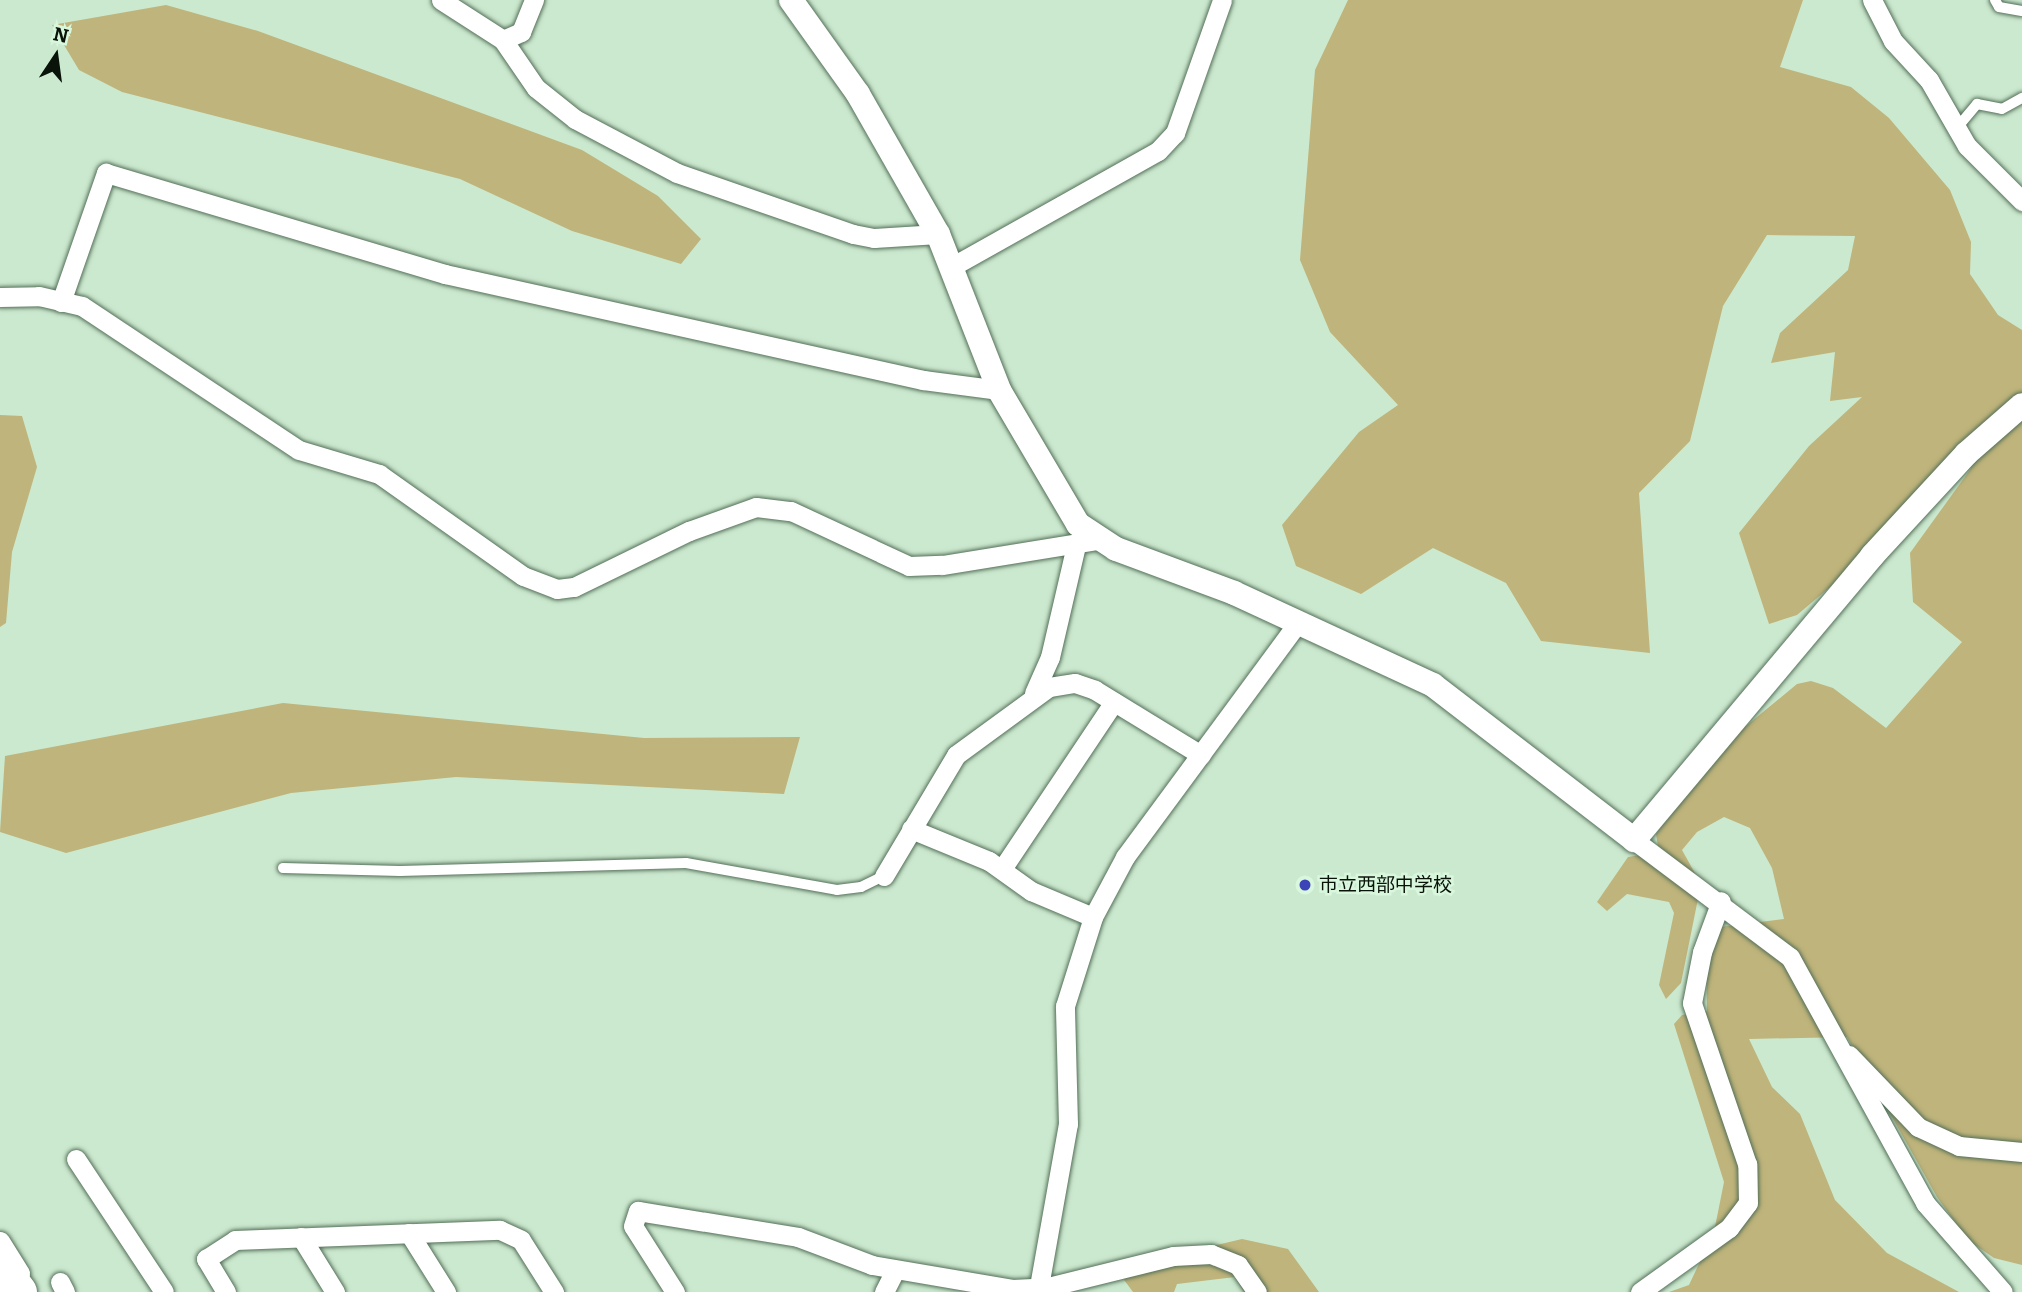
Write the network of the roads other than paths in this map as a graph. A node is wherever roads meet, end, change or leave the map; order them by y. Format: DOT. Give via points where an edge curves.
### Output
graph roads {
  1 [pos="441,0"];
  2 [pos="534,0"];
  3 [pos="791,0"];
  4 [pos="1222,0"];
  5 [pos="1872,0"];
  6 [pos="1996,0"];
  7 [pos="2022,11"];
  8 [pos="503,40"];
  9 [pos="2022,98"];
  10 [pos="1955,130"];
  11 [pos="2022,201"];
  12 [pos="938,234"];
  13 [pos="953,266"];
  14 [pos="0,296"];
  15 [pos="61,302"];
  16 [pos="999,390"];
  17 [pos="2022,405"];
  18 [pos="1086,542"];
  19 [pos="1299,621"];
  20 [pos="1034,693"];
  21 [pos="1114,702"];
  22 [pos="1201,755"];
  23 [pos="911,829"];
  24 [pos="1634,840"];
  25 [pos="283,868"];
  26 [pos="1002,869"];
  27 [pos="884,876"];
  28 [pos="1721,901"];
  29 [pos="1093,917"];
  30 [pos="1841,1048"];
  31 [pos="2022,1152"];
  32 [pos="76,1159"];
  33 [pos="410,1233"];
  34 [pos="301,1237"];
  35 [pos="0,1241"];
  36 [pos="0,1268"];
  37 [pos="895,1270"];
  38 [pos="1038,1290"];
  39 [pos="18,1292"];
  40 [pos="32,1292"];
  41 [pos="164,1292"];
  42 [pos="226,1292"];
  43 [pos="335,1292"];
  44 [pos="446,1292"];
  45 [pos="554,1292"];
  46 [pos="675,1292"];
  47 [pos="884,1292"];
  48 [pos="1257,1292"];
  49 [pos="1640,1292"];
  50 [pos="2003,1292"];
  1 -- 8 [label="street"];
  2 -- 8 [label="street" via="521,32"];
  3 -- 12 [label="street" via="858,94"];
  4 -- 13 [label="street" via="1175,133 1158,151"];
  5 -- 10 [label="street" via="1893,41 1929,80"];
  6 -- 7 [label="lane" via="1999,7"];
  8 -- 12 [label="street" via="536,88 575,120 677,173 853,234 874,238"];
  9 -- 10 [label="lane" via="2002,109 1977,104"];
  10 -- 11 [label="street"];
  12 -- 13 [label="street"];
  13 -- 16 [label="street"];
  14 -- 15 [label="street"];
  15 -- 16 [label="street" via="106,173 445,274 923,380"];
  15 -- 18 [label="street" via="82,306 120,329 299,450 379,474 541,585 573,587 689,531 756,507 791,511 909,566"];
  16 -- 18 [label="street"];
  17 -- 24 [label="street" via="1966,454 1872,556"];
  18 -- 19 [label="street"];
  18 -- 20 [label="street"];
  19 -- 22 [label="street"];
  19 -- 24 [label="street" via="1367,650 1453,697"];
  20 -- 21 [label="street" via="1075,683"];
  20 -- 23 [label="street" via="956,755"];
  21 -- 22 [label="street"];
  21 -- 26 [label="street"];
  22 -- 29 [label="street" via="1125,857"];
  23 -- 26 [label="street"];
  23 -- 27 [label="street"];
  24 -- 28 [label="street"];
  25 -- 27 [label="lane" via="400,871 686,863 837,890 861,887"];
  26 -- 29 [label="street" via="1031,891"];
  28 -- 30 [label="street" via="1790,957"];
  28 -- 49 [label="street" via="1702,951 1692,1003 1747,1164 1748,1203 1729,1228"];
  29 -- 38 [label="street" via="1065,1006 1070,1112 1062,1183"];
  30 -- 31 [label="street" via="1918,1127 1959,1146"];
  30 -- 50 [label="street" via="1925,1203"];
  32 -- 41 [label="street"];
  33 -- 34 [label="street"];
  33 -- 44 [label="street"];
  33 -- 45 [label="street" via="508,1230 521,1240"];
  34 -- 42 [label="street" via="241,1239 209,1253 208,1263"];
  34 -- 43 [label="street"];
  35 -- 40 [label="street"];
  36 -- 39 [label="highway"];
  37 -- 38 [label="street"];
  37 -- 46 [label="street" via="798,1237 638,1211 633,1226"];
  37 -- 47 [label="street"];
  38 -- 48 [label="street" via="1193,1254 1238,1265"];
}
